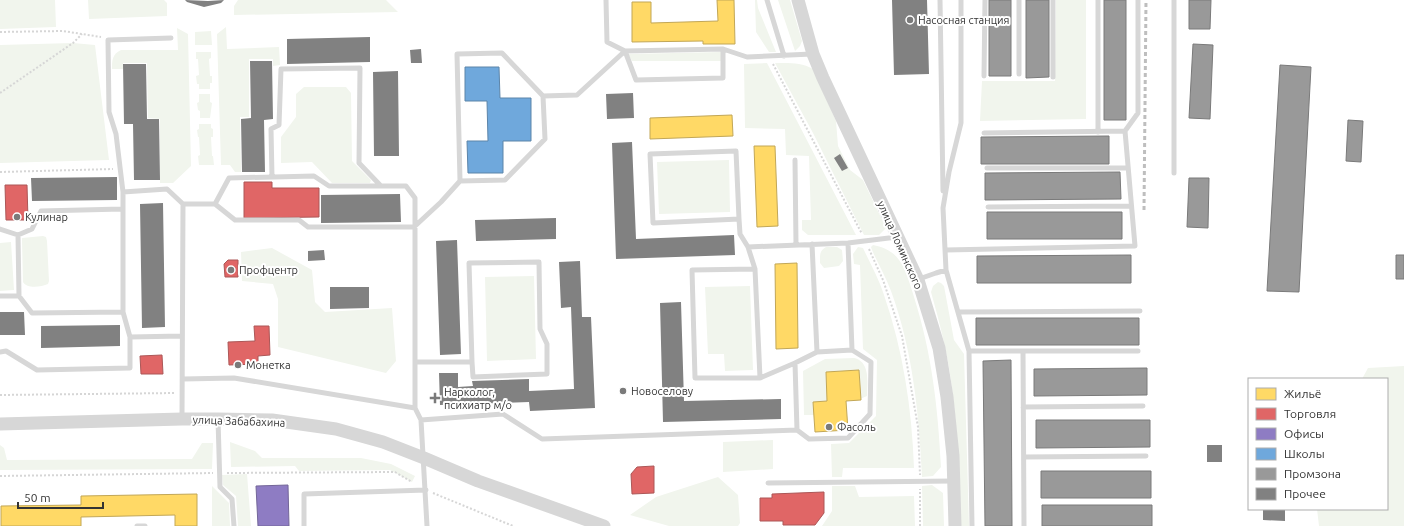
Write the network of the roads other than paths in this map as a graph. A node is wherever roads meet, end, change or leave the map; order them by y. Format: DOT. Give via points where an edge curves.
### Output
graph roads {
  1 [pos="606,0"];
  2 [pos="768,0"];
  3 [pos="798,0"];
  4 [pos="940,0"];
  5 [pos="961,0"];
  6 [pos="985,0"];
  7 [pos="1019,0"];
  8 [pos="1053,0"];
  9 [pos="1098,0"];
  10 [pos="1138,0"];
  11 [pos="1174,0"];
  12 [pos="171,38"];
  13 [pos="723,49"];
  14 [pos="625,51"];
  15 [pos="813,54"];
  16 [pos="784,56"];
  17 [pos="1019,74"];
  18 [pos="984,76"];
  19 [pos="1053,77"];
  20 [pos="542,96"];
  21 [pos="1125,131"];
  22 [pos="1098,132"];
  23 [pos="984,133"];
  24 [pos="796,160"];
  25 [pos="987,168"];
  26 [pos="1128,168"];
  27 [pos="1174,173"];
  28 [pos="272,177"];
  29 [pos="460,181"];
  30 [pos="380,185"];
  31 [pos="123,192"];
  32 [pos="183,204"];
  33 [pos="215,204"];
  34 [pos="1131,206"];
  35 [pos="988,207"];
  36 [pos="944,208"];
  37 [pos="122,209"];
  38 [pos="739,219"];
  39 [pos="414,227"];
  40 [pos="0,229"];
  41 [pos="18,235"];
  42 [pos="897,237"];
  43 [pos="848,242"];
  44 [pos="796,244"];
  45 [pos="812,244"];
  46 [pos="748,247"];
  47 [pos="946,250"];
  48 [pos="755,269"];
  49 [pos="946,270"];
  50 [pos="918,280"];
  51 [pos="0,296"];
  52 [pos="18,296"];
  53 [pos="1140,311"];
  54 [pos="123,312"];
  55 [pos="958,312"];
  56 [pos="182,336"];
  57 [pos="130,337"];
  58 [pos="852,350"];
  59 [pos="969,351"];
  60 [pos="1023,351"];
  61 [pos="1138,351"];
  62 [pos="0,352"];
  63 [pos="817,352"];
  64 [pos="415,362"];
  65 [pos="472,362"];
  66 [pos="795,362"];
  67 [pos="760,378"];
  68 [pos="183,379"];
  69 [pos="1143,406"];
  70 [pos="1023,407"];
  71 [pos="415,408"];
  72 [pos="182,419"];
  73 [pos="218,419"];
  74 [pos="422,420"];
  75 [pos="0,424"];
  76 [pos="797,430"];
  77 [pos="1146,456"];
  78 [pos="1024,457"];
  79 [pos="424,458"];
  80 [pos="954,481"];
  81 [pos="768,483"];
  82 [pos="426,490"];
  83 [pos="137,526"];
  84 [pos="145,526"];
  85 [pos="234,526"];
  86 [pos="304,526"];
  87 [pos="427,526"];
  88 [pos="604,526"];
  89 [pos="955,526"];
  90 [pos="972,526"];
  91 [pos="1024,526"];
  1 -- 14 [label="lane" via="608,42"];
  2 -- 16 [label="lane"];
  3 -- 15 [label="street, улица Ломинского"];
  4 -- 36 [label="lane"];
  5 -- 36 [label="lane" via="961,124"];
  6 -- 18 [label="lane"];
  7 -- 17 [label="lane"];
  8 -- 19 [label="lane"];
  9 -- 22 [label="lane"];
  10 -- 21 [label="lane" via="1138,113"];
  11 -- 27 [label="lane"];
  12 -- 31 [label="lane" via="108,40 109,112 116,134"];
  13 -- 14 [label="lane"];
  13 -- 14 [label="lane" via="723,78 636,80"];
  13 -- 16 [label="lane" via="747,57"];
  14 -- 20 [label="lane" via="577,95"];
  15 -- 16 [label="lane"];
  15 -- 42 [label="street, улица Ломинского"];
  20 -- 29 [label="lane" via="544,140 505,180"];
  20 -- 29 [label="lane" via="502,53 457,54"];
  21 -- 22 [label="lane"];
  21 -- 26 [label="lane"];
  22 -- 23 [label="lane"];
  24 -- 44 [label="lane"];
  25 -- 26 [label="lane"];
  26 -- 34 [label="lane"];
  28 -- 30 [label="lane" via="314,176 329,186"];
  28 -- 30 [label="lane" via="271,129 280,125 281,69 360,68 359,163"];
  28 -- 33 [label="lane" via="229,178"];
  29 -- 39 [label="lane"];
  30 -- 39 [label="lane" via="406,186 415,198"];
  31 -- 32 [label="lane" via="167,189"];
  31 -- 37 [label="lane"];
  32 -- 33 [label="lane"];
  32 -- 56 [label="lane"];
  33 -- 39 [label="lane" via="235,220 299,220 308,227"];
  34 -- 35 [label="lane"];
  34 -- 47 [label="lane" via="1135,246"];
  36 -- 47 [label="lane"];
  37 -- 41 [label="lane" via="41,210 32,229"];
  37 -- 54 [label="lane"];
  38 -- 38 [label="lane" via="736,151 650,154 653,223"];
  38 -- 46 [label="lane" via="740,234"];
  39 -- 64 [label="lane"];
  40 -- 41 [label="lane"];
  41 -- 52 [label="lane"];
  42 -- 43 [label="lane"];
  42 -- 50 [label="street, улица Ломинского"];
  43 -- 45 [label="lane"];
  43 -- 58 [label="lane"];
  44 -- 45 [label="lane"];
  44 -- 46 [label="lane"];
  45 -- 63 [label="lane"];
  46 -- 48 [label="lane"];
  47 -- 49 [label="lane"];
  48 -- 67 [label="lane"];
  48 -- 67 [label="lane" via="692,270 695,378"];
  49 -- 50 [label="lane"];
  49 -- 55 [label="lane"];
  50 -- 80 [label="street, улица Ломинского" via="939,348 947,397"];
  51 -- 52 [label="lane"];
  52 -- 54 [label="lane" via="32,313"];
  53 -- 55 [label="lane"];
  54 -- 57 [label="lane"];
  55 -- 59 [label="lane"];
  56 -- 57 [label="lane"];
  56 -- 68 [label="lane"];
  57 -- 62 [label="lane" via="130,368 37,370 6,351"];
  58 -- 63 [label="lane"];
  58 -- 76 [label="lane" via="871,362 870,414 848,438 809,439"];
  59 -- 60 [label="lane"];
  59 -- 90 [label="lane"];
  60 -- 61 [label="lane"];
  60 -- 70 [label="lane"];
  63 -- 66 [label="lane"];
  64 -- 65 [label="lane"];
  64 -- 71 [label="lane"];
  65 -- 65 [label="lane" via="473,377 547,374 547,344 540,329 538,262 469,263"];
  66 -- 67 [label="lane"];
  66 -- 76 [label="lane"];
  68 -- 71 [label="lane" via="234,378"];
  68 -- 72 [label="lane"];
  69 -- 70 [label="lane"];
  70 -- 78 [label="lane"];
  71 -- 74 [label="lane"];
  72 -- 73 [label="street, улица Забабахина"];
  72 -- 75 [label="street, улица Забабахина"];
  73 -- 79 [label="street, улица Забабахина" via="272,420 336,429 383,442"];
  73 -- 85 [label="lane" via="220,487 232,499"];
  74 -- 76 [label="lane" via="503,414 542,439"];
  74 -- 79 [label="lane"];
  77 -- 78 [label="lane"];
  78 -- 91 [label="lane"];
  79 -- 82 [label="lane"];
  79 -- 88 [label="street, улица Забабахина" via="484,484"];
  80 -- 81 [label="lane"];
  80 -- 89 [label="street, улица Ломинского"];
  82 -- 86 [label="lane" via="304,494"];
  82 -- 87 [label="lane"];
  83 -- 84 [label="lane"];
}
